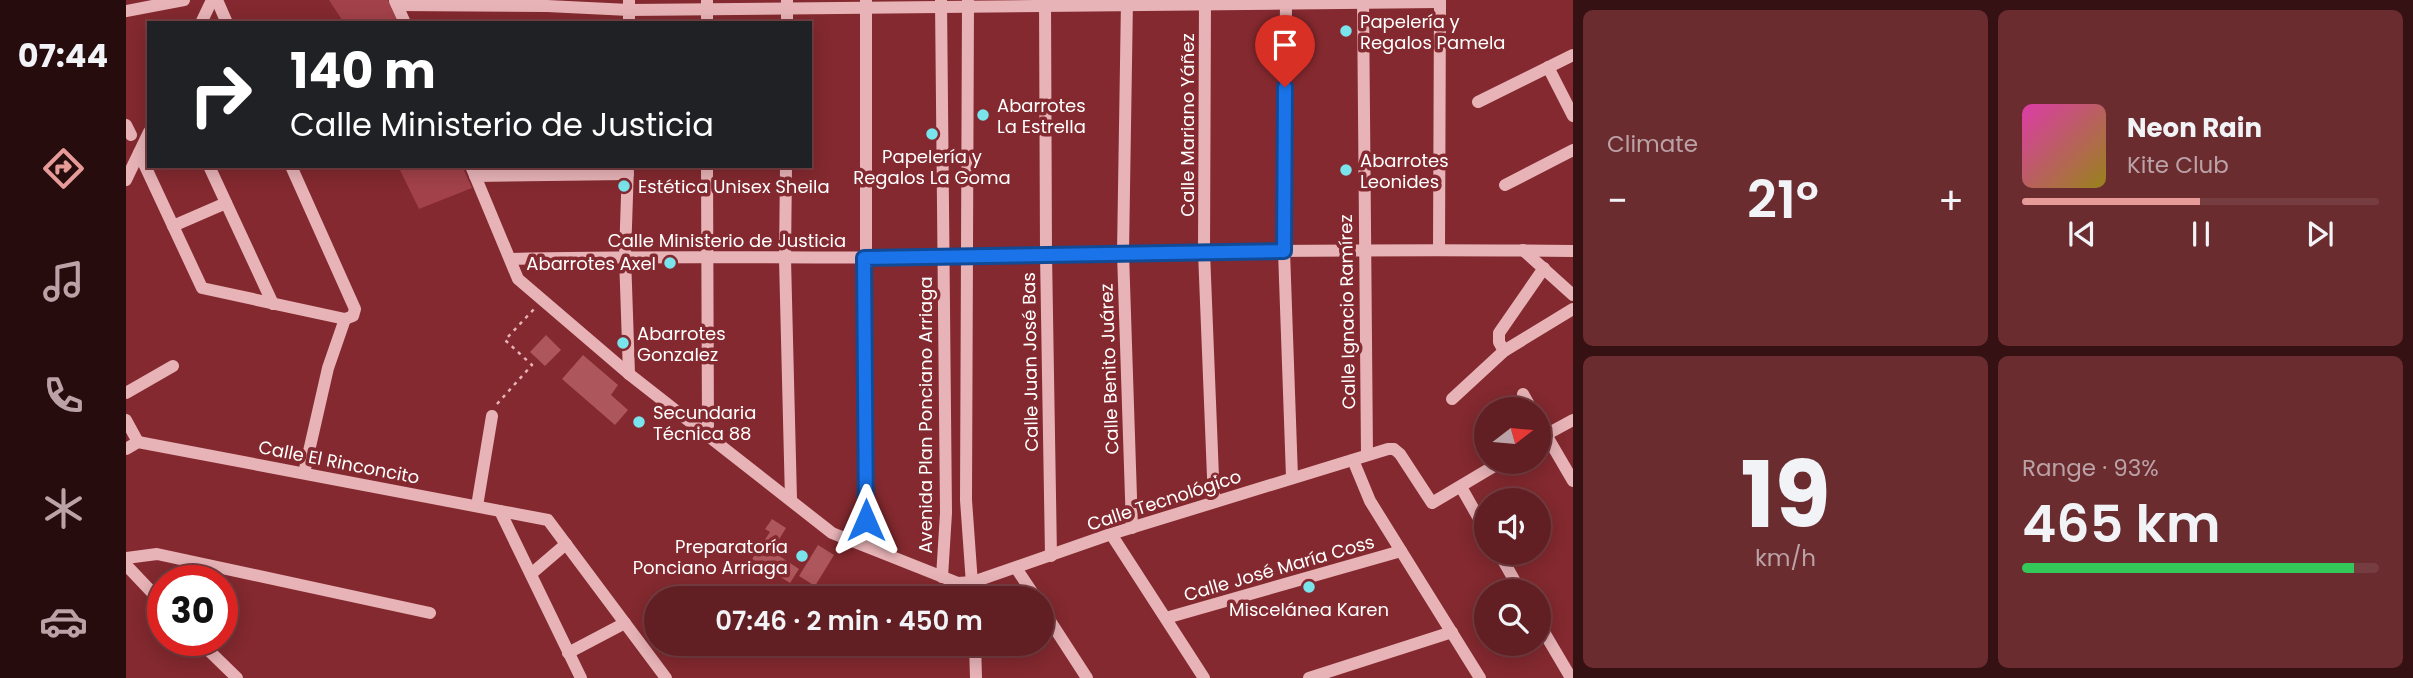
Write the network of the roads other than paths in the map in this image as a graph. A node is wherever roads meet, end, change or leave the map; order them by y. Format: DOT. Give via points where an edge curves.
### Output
graph roads {
  1 [pos="184,0"];
  2 [pos="212,0"];
  3 [pos="217,0"];
  4 [pos="1363,1"];
  5 [pos="1440,1"];
  6 [pos="1045,2"];
  7 [pos="1127,2"];
  8 [pos="1205,2"];
  9 [pos="1286,2"];
  10 [pos="396,3"];
  11 [pos="468,3"];
  12 [pos="547,3"];
  13 [pos="941,3"];
  14 [pos="968,3"];
  15 [pos="866,4"];
  16 [pos="787,5"];
  17 [pos="126,11"];
  18 [pos="629,11"];
  19 [pos="707,11"];
  20 [pos="202,21"];
  21 [pos="227,21"];
  22 [pos="404,21"];
  23 [pos="1573,55"];
  24 [pos="1548,67"];
  25 [pos="1478,102"];
  26 [pos="1573,116"];
  27 [pos="147,136"];
  28 [pos="1573,150"];
  29 [pos="139,153"];
  30 [pos="210,168"];
  31 [pos="292,168"];
  32 [pos="707,168"];
  33 [pos="786,168"];
  34 [pos="628,170"];
  35 [pos="473,171"];
  36 [pos="126,180"];
  37 [pos="1505,185"];
  38 [pos="226,203"];
  39 [pos="173,226"];
  40 [pos="1439,249"];
  41 [pos="1363,250"];
  42 [pos="1523,250"];
  43 [pos="1284,251"];
  44 [pos="1573,251"];
  45 [pos="1204,252"];
  46 [pos="1123,253"];
  47 [pos="1046,254"];
  48 [pos="625,256"];
  49 [pos="707,256"];
  50 [pos="942,257"];
  51 [pos="968,257"];
  52 [pos="864,258"];
  53 [pos="511,259"];
  54 [pos="785,259"];
  55 [pos="1544,268"];
  56 [pos="1573,295"];
  57 [pos="273,304"];
  58 [pos="1573,309"];
  59 [pos="345,319"];
  60 [pos="1504,351"];
  61 [pos="173,366"];
  62 [pos="629,374"];
  63 [pos="126,393"];
  64 [pos="1523,394"];
  65 [pos="1525,397"];
  66 [pos="1452,398"];
  67 [pos="492,413"];
  68 [pos="126,420"];
  69 [pos="1573,420"];
  70 [pos="1551,431"];
  71 [pos="708,434"];
  72 [pos="138,442"];
  73 [pos="126,449"];
  74 [pos="1551,449"];
  75 [pos="1367,455"];
  76 [pos="1353,460"];
  77 [pos="304,474"];
  78 [pos="1482,474"];
  79 [pos="1292,477"];
  80 [pos="1573,481"];
  81 [pos="1461,487"];
  82 [pos="790,500"];
  83 [pos="966,500"];
  84 [pos="1214,502"];
  85 [pos="477,506"];
  86 [pos="1474,510"];
  87 [pos="500,511"];
  88 [pos="946,513"];
  89 [pos="1132,528"];
  90 [pos="1111,534"];
  91 [pos="566,544"];
  92 [pos="866,546"];
  93 [pos="1401,551"];
  94 [pos="1051,556"];
  95 [pos="126,558"];
  96 [pos="126,565"];
  97 [pos="1016,568"];
  98 [pos="531,574"];
  99 [pos="942,577"];
  100 [pos="973,582"];
  101 [pos="973,586"];
  102 [pos="1028,586"];
  103 [pos="147,587"];
  104 [pos="430,613"];
  105 [pos="1166,618"];
  106 [pos="625,623"];
  107 [pos="1054,627"];
  108 [pos="1452,632"];
  109 [pos="1551,644"];
  110 [pos="568,653"];
  111 [pos="214,656"];
  112 [pos="975,656"];
  113 [pos="237,678"];
  114 [pos="581,678"];
  115 [pos="666,678"];
  116 [pos="976,678"];
  117 [pos="1087,678"];
  118 [pos="1205,678"];
  119 [pos="1309,678"];
  120 [pos="1480,678"];
  121 [pos="1571,678"];
  1 -- 17 [label="street"];
  2 -- 20 [label="street"];
  3 -- 21 [label="street"];
  4 -- 5 [label="street"];
  4 -- 9 [label="street"];
  4 -- 41 [label="street, Calle Ignacio Ramírez"];
  5 -- 40 [label="street"];
  6 -- 7 [label="street"];
  6 -- 14 [label="street"];
  6 -- 47 [label="street, Calle Juan José Bas"];
  7 -- 8 [label="street"];
  7 -- 46 [label="street, Calle Benito Juárez"];
  8 -- 9 [label="street"];
  8 -- 45 [label="street, Calle Mariano Yáñez"];
  9 -- 43 [label="street"];
  10 -- 11 [label="street"];
  10 -- 22 [label="street"];
  11 -- 12 [label="street"];
  12 -- 18 [label="street"];
  13 -- 14 [label="street"];
  13 -- 15 [label="street"];
  13 -- 50 [label="street, Avenida Plan Ponciano Arriaga"];
  14 -- 51 [label="street"];
  15 -- 16 [label="street"];
  15 -- 52 [label="street"];
  16 -- 19 [label="street"];
  18 -- 19 [label="street"];
  23 -- 24 [label="street"];
  24 -- 25 [label="street"];
  24 -- 26 [label="street"];
  27 -- 29 [label="street"];
  28 -- 37 [label="street"];
  29 -- 36 [label="street"];
  29 -- 39 [label="street"];
  30 -- 38 [label="street"];
  31 -- 59 [label="street" via="355,309 353,316"];
  32 -- 49 [label="street"];
  33 -- 54 [label="street"];
  34 -- 35 [label="street"];
  34 -- 48 [label="street"];
  35 -- 53 [label="street"];
  38 -- 39 [label="street"];
  38 -- 57 [label="street"];
  39 -- 57 [label="street" via="202,288"];
  40 -- 41 [label="street, Calle Ministerio de Justicia"];
  40 -- 42 [label="street, Calle Ministerio de Justicia"];
  41 -- 43 [label="street, Calle Ministerio de Justicia"];
  41 -- 75 [label="street, Calle Ignacio Ramírez"];
  42 -- 44 [label="street, Calle Ministerio de Justicia"];
  42 -- 55 [label="street"];
  43 -- 45 [label="street, Calle Ministerio de Justicia"];
  43 -- 79 [label="street"];
  45 -- 46 [label="street, Calle Ministerio de Justicia"];
  45 -- 84 [label="street, Calle Mariano Yáñez"];
  46 -- 47 [label="street, Calle Ministerio de Justicia"];
  46 -- 89 [label="street, Calle Benito Juárez"];
  47 -- 51 [label="street, Calle Ministerio de Justicia"];
  47 -- 94 [label="street, Calle Juan José Bas"];
  48 -- 49 [label="street, Calle Ministerio de Justicia"];
  48 -- 53 [label="street, Calle Ministerio de Justicia"];
  48 -- 62 [label="street"];
  49 -- 54 [label="street, Calle Ministerio de Justicia"];
  49 -- 71 [label="street"];
  50 -- 51 [label="street, Calle Ministerio de Justicia"];
  50 -- 52 [label="street, Calle Ministerio de Justicia"];
  50 -- 88 [label="street, Avenida Plan Ponciano Arriaga"];
  51 -- 83 [label="street"];
  52 -- 54 [label="street, Calle Ministerio de Justicia"];
  52 -- 92 [label="street"];
  53 -- 62 [label="street" via="518,279"];
  54 -- 82 [label="street"];
  55 -- 56 [label="street"];
  55 -- 60 [label="street" via="1499,333"];
  57 -- 59 [label="street"];
  58 -- 60 [label="street"];
  59 -- 77 [label="street" via="328,368"];
  60 -- 66 [label="street"];
  61 -- 63 [label="street"];
  62 -- 71 [label="street"];
  64 -- 65 [label="street"];
  67 -- 85 [label="street"];
  68 -- 72 [label="street"];
  69 -- 70 [label="street"];
  71 -- 82 [label="street"];
  72 -- 73 [label="street"];
  72 -- 77 [label="street, Calle El Rinconcito"];
  74 -- 80 [label="street"];
  75 -- 76 [label="street, Calle Tecnológico"];
  75 -- 81 [label="street, Calle Tecnológico" via="1394,449 1432,503"];
  76 -- 79 [label="street, Calle Tecnológico"];
  76 -- 93 [label="street" via="1370,501"];
  77 -- 85 [label="street, Calle El Rinconcito"];
  78 -- 81 [label="street"];
  79 -- 84 [label="street, Calle Tecnológico"];
  81 -- 86 [label="street"];
  82 -- 92 [label="street" via="832,533"];
  83 -- 88 [label="street"];
  83 -- 100 [label="street"];
  84 -- 89 [label="street, Calle Tecnológico"];
  85 -- 87 [label="street, Calle El Rinconcito"];
  87 -- 91 [label="street, Calle El Rinconcito" via="548,520"];
  87 -- 98 [label="street"];
  88 -- 99 [label="street, Avenida Plan Ponciano Arriaga"];
  89 -- 90 [label="street, Calle Tecnológico"];
  90 -- 94 [label="street, Calle Tecnológico"];
  90 -- 105 [label="street"];
  91 -- 98 [label="street"];
  91 -- 106 [label="street"];
  92 -- 99 [label="street"];
  93 -- 105 [label="street, Calle José María Coss"];
  93 -- 108 [label="street"];
  94 -- 97 [label="street, Calle Tecnológico"];
  95 -- 104 [label="street" via="157,554"];
  96 -- 103 [label="street"];
  97 -- 100 [label="street, Calle Tecnológico"];
  97 -- 102 [label="street"];
  98 -- 110 [label="street"];
  99 -- 100 [label="street"];
  100 -- 101 [label="street"];
  105 -- 118 [label="street"];
  106 -- 110 [label="street"];
  106 -- 115 [label="street"];
  107 -- 117 [label="street"];
  108 -- 119 [label="street"];
  108 -- 120 [label="street"];
  109 -- 121 [label="street"];
  110 -- 114 [label="street"];
  111 -- 113 [label="street"];
  112 -- 116 [label="street"];
}
